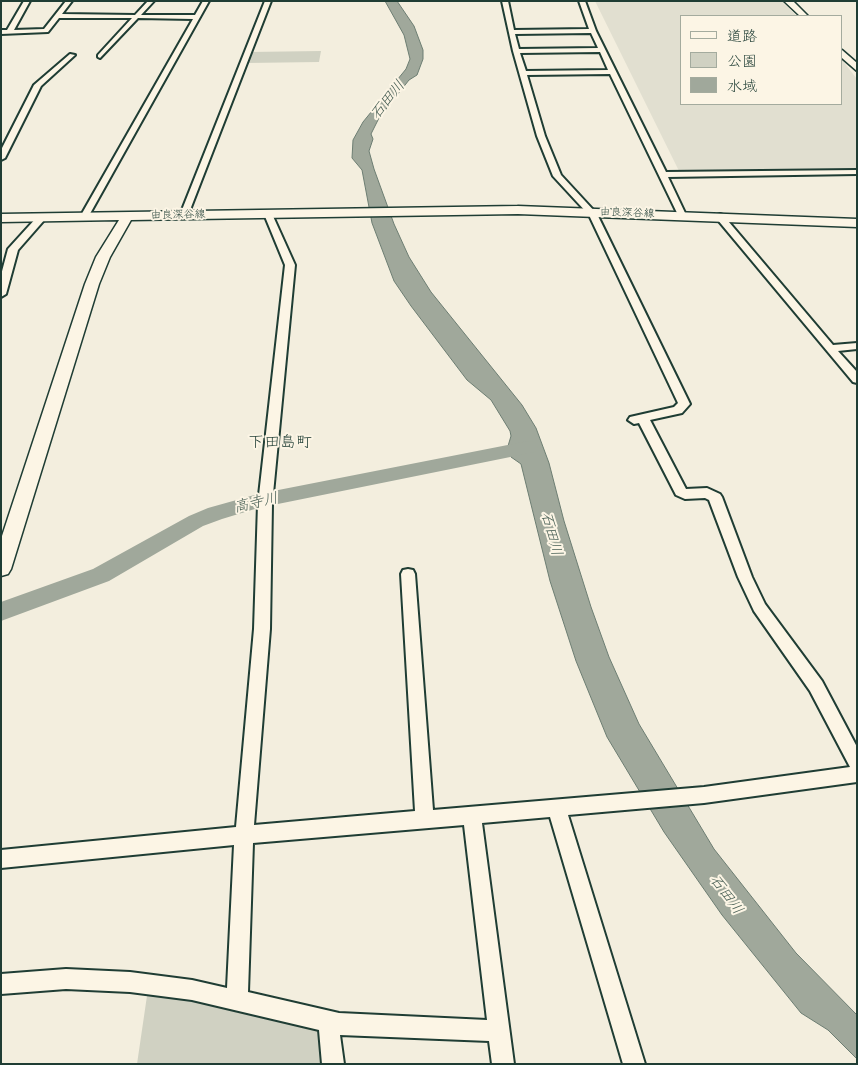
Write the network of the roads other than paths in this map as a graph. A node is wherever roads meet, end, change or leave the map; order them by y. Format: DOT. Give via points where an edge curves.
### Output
graph roads {
  1 [pos="27,1"];
  2 [pos="69,1"];
  3 [pos="151,1"];
  4 [pos="206,1"];
  5 [pos="268,1"];
  6 [pos="505,1"];
  7 [pos="582,1"];
  8 [pos="788,1"];
  9 [pos="803,15"];
  10 [pos="58,16"];
  11 [pos="137,17"];
  12 [pos="196,17"];
  13 [pos="594,31"];
  14 [pos="1,32"];
  15 [pos="10,32"];
  16 [pos="511,32"];
  17 [pos="603,50"];
  18 [pos="516,51"];
  19 [pos="843,53"];
  20 [pos="72,54"];
  21 [pos="100,56"];
  22 [pos="857,67"];
  23 [pos="613,72"];
  24 [pos="523,73"];
  25 [pos="1,158"];
  26 [pos="857,172"];
  27 [pos="663,175"];
  28 [pos="591,211"];
  29 [pos="354,212"];
  30 [pos="397,212"];
  31 [pos="268,214"];
  32 [pos="184,215"];
  33 [pos="682,215"];
  34 [pos="127,216"];
  35 [pos="84,217"];
  36 [pos="720,217"];
  37 [pos="1,218"];
  38 [pos="41,218"];
  39 [pos="857,223"];
  40 [pos="1,294"];
  41 [pos="857,346"];
  42 [pos="830,348"];
  43 [pos="857,380"];
  44 [pos="1,568"];
  45 [pos="408,574"];
  46 [pos="857,764"];
  47 [pos="857,774"];
  48 [pos="557,809"];
  49 [pos="472,816"];
  50 [pos="425,820"];
  51 [pos="244,835"];
  52 [pos="1,859"];
  53 [pos="1,984"];
  54 [pos="238,1000"];
  55 [pos="329,1022"];
  56 [pos="499,1031"];
  57 [pos="334,1064"];
  58 [pos="504,1064"];
  59 [pos="634,1064"];
  1 -- 15 [label="street"];
  2 -- 10 [label="street"];
  3 -- 11 [label="street"];
  4 -- 12 [label="street"];
  5 -- 32 [label="street"];
  6 -- 16 [label="street"];
  7 -- 13 [label="street"];
  8 -- 9 [label="street"];
  10 -- 11 [label="street"];
  10 -- 15 [label="street" via="46,31"];
  11 -- 12 [label="street"];
  11 -- 21 [label="street"];
  12 -- 35 [label="street"];
  13 -- 16 [label="street"];
  13 -- 17 [label="street"];
  14 -- 15 [label="street"];
  16 -- 18 [label="street"];
  17 -- 18 [label="street"];
  17 -- 23 [label="street"];
  18 -- 24 [label="street"];
  19 -- 22 [label="street"];
  20 -- 25 [label="street" via="38,85"];
  23 -- 24 [label="street"];
  23 -- 27 [label="street"];
  24 -- 28 [label="street" via="541,136 557,176"];
  26 -- 27 [label="street"];
  27 -- 33 [label="street"];
  28 -- 30 [label="main road, 由良深谷線"];
  28 -- 33 [label="main road, 由良深谷線"];
  28 -- 46 [label="street" via="684,404 678,410 638,419 681,492 707,493 715,497 759,607 821,694"];
  29 -- 30 [label="street"];
  29 -- 31 [label="main road, 由良深谷線"];
  31 -- 32 [label="main road, 由良深谷線"];
  31 -- 51 [label="street" via="290,265 265,500 262,629"];
  32 -- 34 [label="main road, 由良深谷線"];
  33 -- 36 [label="main road, 由良深谷線"];
  34 -- 35 [label="main road, 由良深谷線"];
  34 -- 44 [label="street" via="103,256 92,284"];
  35 -- 38 [label="main road, 由良深谷線"];
  36 -- 39 [label="main road, 由良深谷線"];
  36 -- 42 [label="street"];
  37 -- 38 [label="main road, 由良深谷線"];
  38 -- 40 [label="street" via="13,249"];
  41 -- 42 [label="street"];
  42 -- 43 [label="street"];
  45 -- 50 [label="street"];
  47 -- 48 [label="street" via="704,795"];
  48 -- 49 [label="street"];
  48 -- 59 [label="street"];
  49 -- 50 [label="street"];
  49 -- 56 [label="street"];
  50 -- 51 [label="street"];
  51 -- 52 [label="street"];
  51 -- 54 [label="street"];
  53 -- 54 [label="street" via="66,979 130,982"];
  54 -- 55 [label="street"];
  55 -- 56 [label="street"];
  55 -- 57 [label="street"];
  56 -- 58 [label="street"];
}
